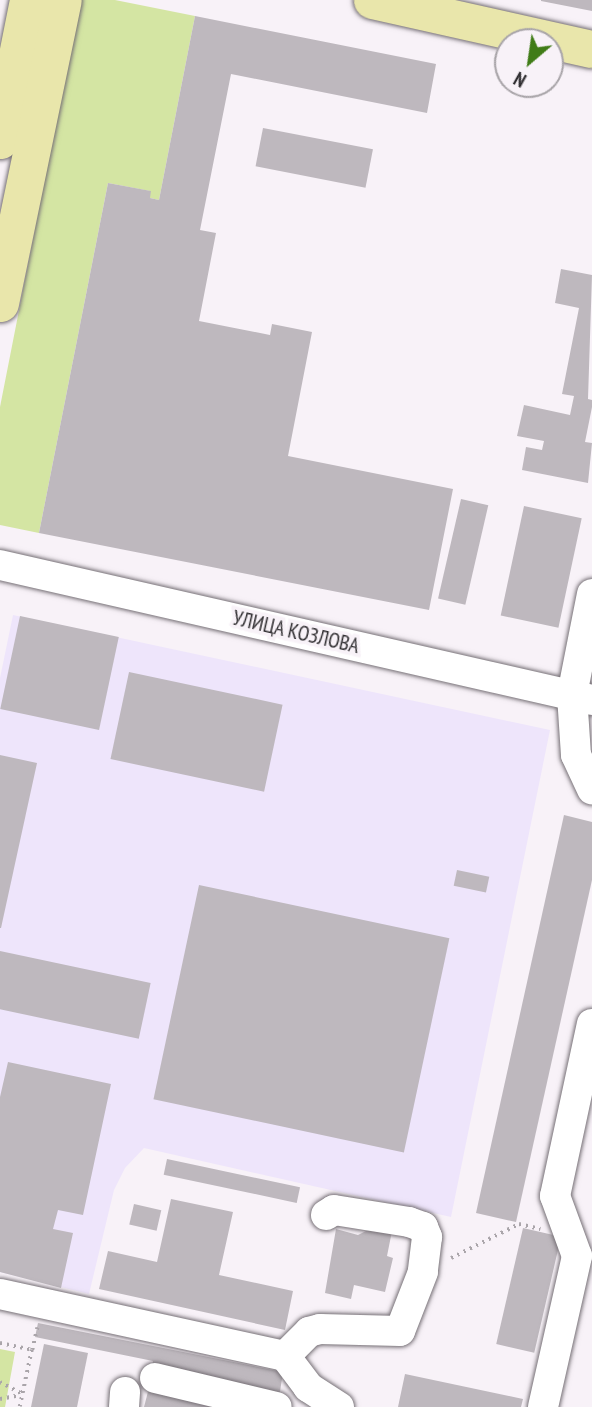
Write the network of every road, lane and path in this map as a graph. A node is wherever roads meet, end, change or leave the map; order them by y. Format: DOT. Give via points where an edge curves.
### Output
graph roads {
  1 [pos="28,0"];
  2 [pos="63,0"];
  3 [pos="372,0"];
  4 [pos="592,49"];
  5 [pos="0,140"];
  6 [pos="0,303"];
  7 [pos="0,565"];
  8 [pos="592,594"];
  9 [pos="582,697"];
  10 [pos="592,790"];
  11 [pos="592,1024"];
  12 [pos="326,1215"];
  13 [pos="569,1236"];
  14 [pos="423,1272"];
  15 [pos="0,1294"];
  16 [pos="0,1343"];
  17 [pos="285,1356"];
  18 [pos="156,1378"];
  19 [pos="0,1382"];
  20 [pos="23,1394"];
  21 [pos="0,1399"];
  22 [pos="20,1407"];
  23 [pos="278,1407"];
  24 [pos="339,1407"];
  25 [pos="542,1407"];
  1 -- 5 [label="main road"];
  2 -- 6 [label="main road"];
  3 -- 4 [label="main road"];
  7 -- 9 [label="street, УЛИЦА КОЗЛОВА"];
  8 -- 9 [label="street"];
  9 -- 10 [label="street" via="576,755"];
  11 -- 13 [label="street" via="555,1196"];
  12 -- 14 [label="street" via="334,1210 423,1227 427,1237"];
  13 -- 14 [label="path" via="519,1224"];
  13 -- 25 [label="street" via="577,1256"];
  14 -- 17 [label="street" via="400,1331 320,1329 309,1332"];
  15 -- 17 [label="street"];
  16 -- 20 [label="path" via="32,1350"];
  17 -- 24 [label="street" via="308,1387"];
  18 -- 23 [label="street"];
  19 -- 20 [label="path"];
  20 -- 21 [label="path"];
  20 -- 22 [label="path"];
}
